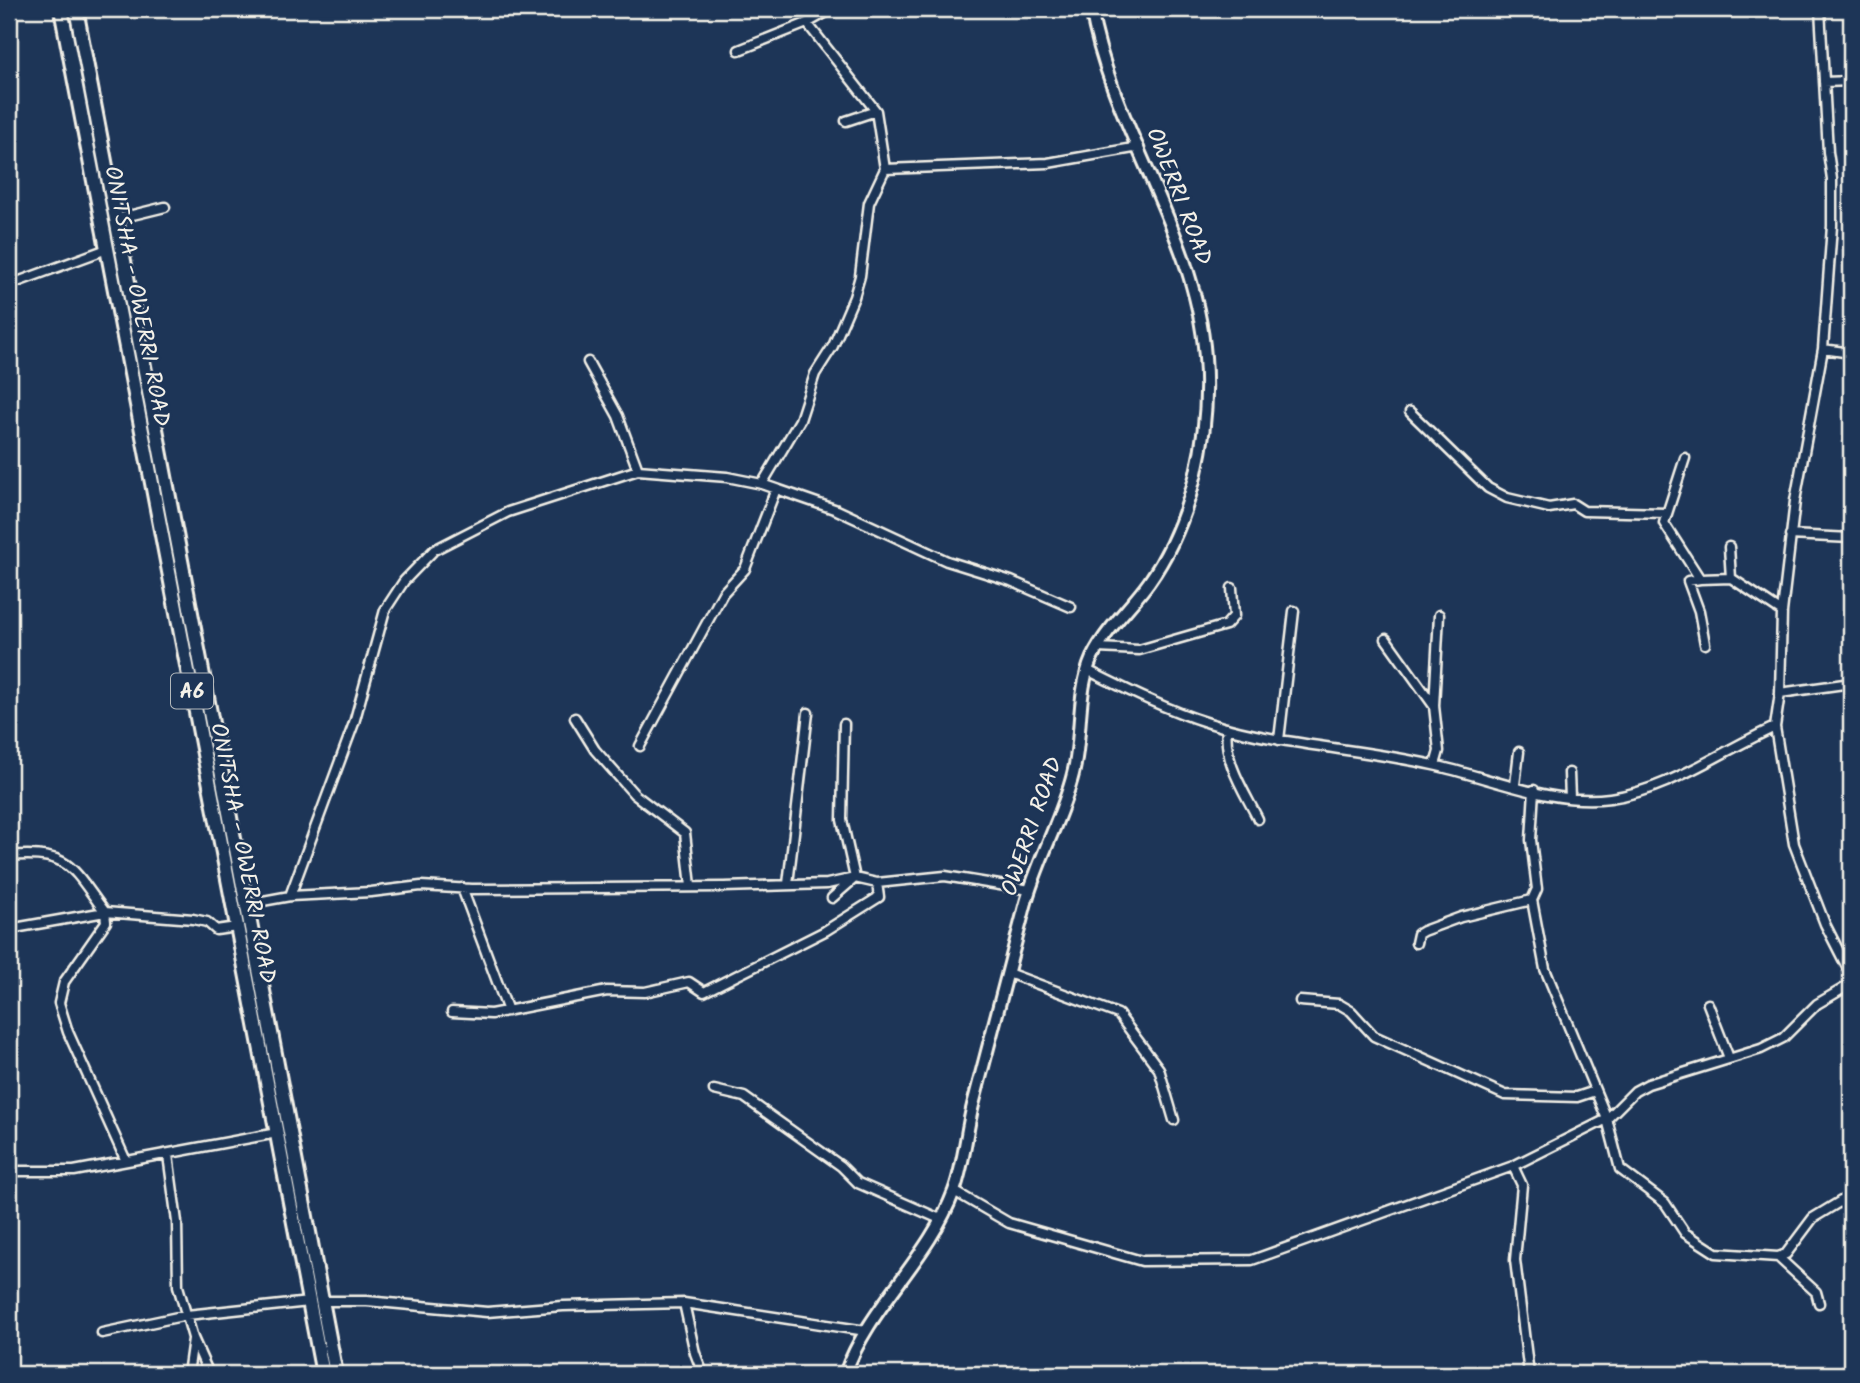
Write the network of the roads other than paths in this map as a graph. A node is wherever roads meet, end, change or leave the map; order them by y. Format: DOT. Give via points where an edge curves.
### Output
graph roads {
  1 [pos="61,9"];
  2 [pos="76,9"];
  3 [pos="832,9"];
  4 [pos="1091,9"];
  5 [pos="1820,9"];
  6 [pos="807,23"];
  7 [pos="739,50"];
  8 [pos="1851,81"];
  9 [pos="1824,82"];
  10 [pos="876,111"];
  11 [pos="846,121"];
  12 [pos="1139,147"];
  13 [pos="885,169"];
  14 [pos="165,207"];
  15 [pos="116,219"];
  16 [pos="107,249"];
  17 [pos="9,285"];
  18 [pos="1823,349"];
  19 [pos="1851,353"];
  20 [pos="588,362"];
  21 [pos="1410,412"];
  22 [pos="1685,458"];
  23 [pos="638,470"];
  24 [pos="762,484"];
  25 [pos="776,489"];
  26 [pos="1666,513"];
  27 [pos="1790,535"];
  28 [pos="1851,538"];
  29 [pos="1729,547"];
  30 [pos="1731,578"];
  31 [pos="1700,579"];
  32 [pos="1232,588"];
  33 [pos="1070,607"];
  34 [pos="1294,611"];
  35 [pos="1782,612"];
  36 [pos="1439,615"];
  37 [pos="1386,639"];
  38 [pos="1705,644"];
  39 [pos="1098,648"];
  40 [pos="1087,670"];
  41 [pos="1851,683"];
  42 [pos="1780,693"];
  43 [pos="1434,706"];
  44 [pos="808,713"];
  45 [pos="575,718"];
  46 [pos="844,724"];
  47 [pos="1775,727"];
  48 [pos="1227,728"];
  49 [pos="1279,740"];
  50 [pos="640,747"];
  51 [pos="1519,751"];
  52 [pos="1435,765"];
  53 [pos="1569,772"];
  54 [pos="1515,785"];
  55 [pos="1534,790"];
  56 [pos="1570,798"];
  57 [pos="1258,820"];
  58 [pos="9,856"];
  59 [pos="855,878"];
  60 [pos="877,883"];
  61 [pos="788,884"];
  62 [pos="691,886"];
  63 [pos="462,888"];
  64 [pos="1030,890"];
  65 [pos="290,896"];
  66 [pos="832,898"];
  67 [pos="1532,900"];
  68 [pos="246,904"];
  69 [pos="104,912"];
  70 [pos="237,927"];
  71 [pos="9,929"];
  72 [pos="1416,943"];
  73 [pos="1009,973"];
  74 [pos="1851,975"];
  75 [pos="1851,984"];
  76 [pos="1300,1001"];
  77 [pos="1708,1004"];
  78 [pos="508,1011"];
  79 [pos="452,1012"];
  80 [pos="1729,1058"];
  81 [pos="713,1090"];
  82 [pos="1595,1091"];
  83 [pos="1607,1119"];
  84 [pos="1174,1120"];
  85 [pos="277,1133"];
  86 [pos="168,1155"];
  87 [pos="126,1161"];
  88 [pos="1513,1166"];
  89 [pos="9,1171"];
  90 [pos="954,1191"];
  91 [pos="1851,1195"];
  92 [pos="940,1219"];
  93 [pos="1778,1257"];
  94 [pos="315,1301"];
  95 [pos="684,1303"];
  96 [pos="1819,1303"];
  97 [pos="187,1315"];
  98 [pos="866,1331"];
  99 [pos="102,1333"];
  100 [pos="193,1338"];
  101 [pos="188,1374"];
  102 [pos="209,1374"];
  103 [pos="323,1374"];
  104 [pos="335,1374"];
  105 [pos="703,1374"];
  106 [pos="845,1374"];
  107 [pos="1529,1374"];
  1 -- 16 [label="highway, ONITSHA - OWERRI ROAD / A6"];
  2 -- 15 [label="highway, ONITSHA - OWERRI ROAD / A6"];
  3 -- 6 [label="street"];
  4 -- 12 [label="main road, OWERRI ROAD" via="1100,54"];
  5 -- 9 [label="street"];
  6 -- 7 [label="street"];
  6 -- 10 [label="street"];
  8 -- 9 [label="street"];
  9 -- 18 [label="street" via="1832,205"];
  10 -- 11 [label="street"];
  10 -- 13 [label="street"];
  12 -- 13 [label="street" via="1048,163"];
  12 -- 39 [label="main road, OWERRI ROAD" via="1182,250 1205,355 1205,401 1192,485 1169,550"];
  13 -- 24 [label="street" via="869,203 854,297 815,374 800,420"];
  14 -- 15 [label="street"];
  15 -- 68 [label="highway, ONITSHA - OWERRI ROAD / A6"];
  16 -- 17 [label="street"];
  16 -- 70 [label="highway, ONITSHA - OWERRI ROAD / A6"];
  18 -- 19 [label="street"];
  18 -- 27 [label="street"];
  20 -- 23 [label="street" via="618,416"];
  21 -- 26 [label="street" via="1488,488 1507,498 1549,508 1573,504 1584,511"];
  22 -- 26 [label="street"];
  23 -- 24 [label="street"];
  23 -- 65 [label="street" via="508,512 434,550 404,581 385,610 354,723"];
  24 -- 25 [label="street"];
  25 -- 33 [label="street"];
  25 -- 50 [label="street" via="745,569 723,593"];
  26 -- 31 [label="street" via="1664,523"];
  27 -- 28 [label="street"];
  27 -- 35 [label="street"];
  29 -- 30 [label="street"];
  30 -- 31 [label="street"];
  30 -- 35 [label="street"];
  31 -- 38 [label="street" via="1688,581"];
  32 -- 39 [label="street" via="1234,616 1226,625 1139,650"];
  34 -- 49 [label="street"];
  35 -- 42 [label="street"];
  36 -- 43 [label="street"];
  37 -- 43 [label="street"];
  39 -- 40 [label="main road, OWERRI ROAD"];
  40 -- 48 [label="street" via="1148,700"];
  40 -- 64 [label="main road, OWERRI ROAD" via="1072,778"];
  41 -- 42 [label="street"];
  42 -- 47 [label="street"];
  43 -- 52 [label="street" via="1439,751"];
  44 -- 61 [label="street"];
  45 -- 62 [label="street" via="635,794 685,833"];
  46 -- 59 [label="street" via="842,820"];
  47 -- 56 [label="street" via="1647,791 1608,799"];
  47 -- 74 [label="street" via="1794,844"];
  48 -- 49 [label="street"];
  48 -- 57 [label="street" via="1229,759"];
  49 -- 52 [label="street"];
  51 -- 54 [label="street"];
  52 -- 54 [label="street"];
  53 -- 56 [label="street"];
  54 -- 55 [label="street"];
  55 -- 56 [label="street"];
  55 -- 67 [label="street" via="1531,840 1536,889"];
  58 -- 69 [label="street" via="42,855 69,863"];
  59 -- 60 [label="street"];
  59 -- 61 [label="street"];
  59 -- 66 [label="street"];
  60 -- 64 [label="street" via="945,876"];
  60 -- 78 [label="street" via="879,897 825,931 704,992 688,982 645,992 607,991"];
  61 -- 62 [label="street"];
  62 -- 63 [label="street"];
  63 -- 65 [label="street" via="421,886"];
  63 -- 78 [label="street"];
  64 -- 73 [label="main road, OWERRI ROAD"];
  65 -- 68 [label="street"];
  67 -- 72 [label="street" via="1423,931"];
  67 -- 82 [label="street" via="1545,969"];
  68 -- 94 [label="highway, ONITSHA - OWERRI ROAD / A6"];
  69 -- 70 [label="street" via="193,919 216,930"];
  69 -- 71 [label="street"];
  69 -- 87 [label="street" via="106,922 64,982 59,1003"];
  70 -- 85 [label="highway, ONITSHA - OWERRI ROAD / A6"];
  73 -- 84 [label="street" via="1118,1014 1159,1069"];
  73 -- 90 [label="main road, OWERRI ROAD"];
  75 -- 80 [label="street" via="1817,1004 1783,1038"];
  76 -- 82 [label="street" via="1339,1004 1374,1036 1504,1095 1577,1097"];
  77 -- 80 [label="street"];
  78 -- 79 [label="street"];
  80 -- 83 [label="street" via="1648,1084"];
  81 -- 92 [label="street" via="744,1097 858,1183"];
  82 -- 83 [label="street"];
  83 -- 88 [label="street"];
  83 -- 93 [label="street" via="1620,1169 1665,1203 1685,1233 1716,1253"];
  85 -- 86 [label="street"];
  85 -- 94 [label="highway, ONITSHA - OWERRI ROAD / A6"];
  86 -- 87 [label="street"];
  86 -- 97 [label="street" via="177,1222 178,1286"];
  87 -- 89 [label="street" via="74,1171"];
  88 -- 90 [label="street" via="1325,1236 1240,1262 1142,1261 1009,1223"];
  88 -- 107 [label="street" via="1521,1185 1515,1261"];
  90 -- 92 [label="main road, OWERRI ROAD"];
  91 -- 93 [label="street" via="1812,1218 1786,1254"];
  92 -- 98 [label="main road, OWERRI ROAD"];
  93 -- 96 [label="street" via="1816,1292"];
  94 -- 95 [label="street" via="487,1312"];
  94 -- 97 [label="street"];
  94 -- 103 [label="highway, ONITSHA - OWERRI ROAD / A6"];
  94 -- 104 [label="highway, ONITSHA - OWERRI ROAD / A6"];
  95 -- 98 [label="street"];
  95 -- 105 [label="street"];
  97 -- 99 [label="street"];
  97 -- 100 [label="street"];
  98 -- 106 [label="main road, OWERRI ROAD"];
  100 -- 101 [label="street"];
  100 -- 102 [label="street"];
}
